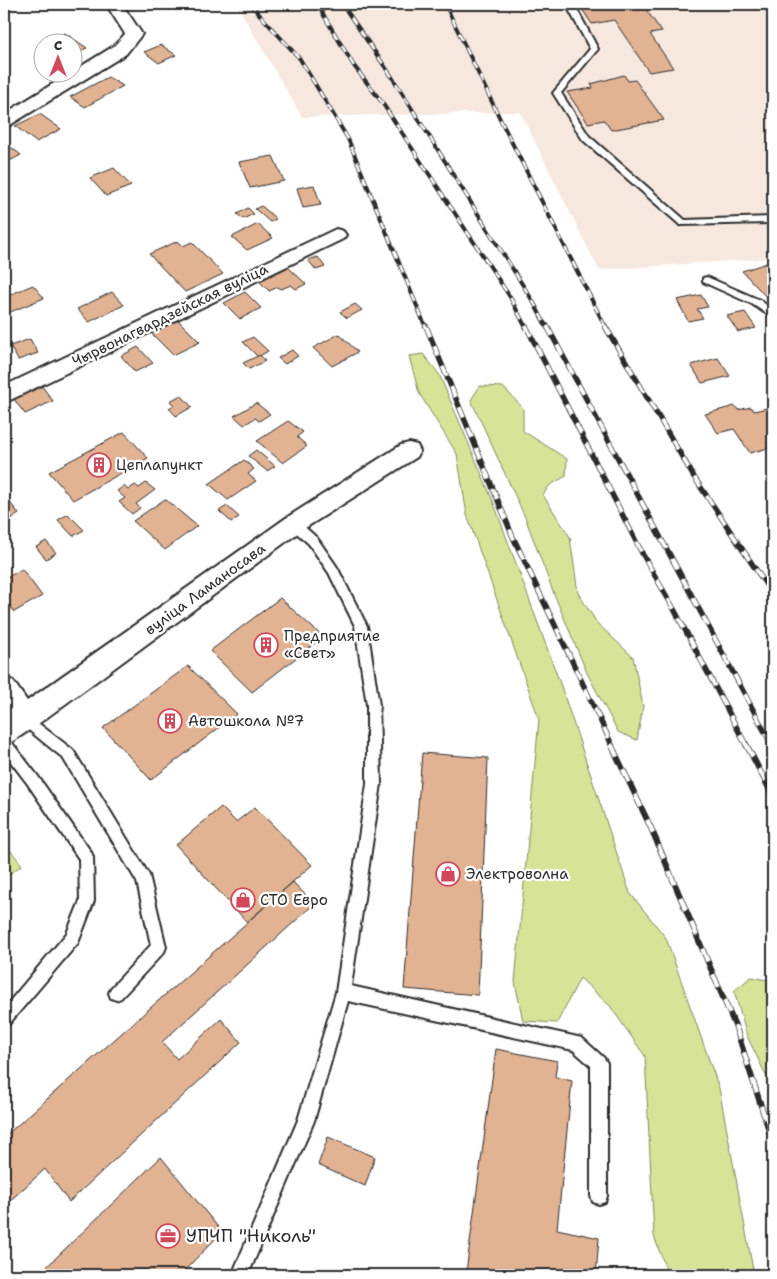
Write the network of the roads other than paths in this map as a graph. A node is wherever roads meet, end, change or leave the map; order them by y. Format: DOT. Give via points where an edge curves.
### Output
graph roads {
  1 [pos="114,4"];
  2 [pos="570,4"];
  3 [pos="4,121"];
  4 [pos="773,220"];
  5 [pos="336,235"];
  6 [pos="707,280"];
  7 [pos="773,315"];
  8 [pos="4,395"];
  9 [pos="409,451"];
  10 [pos="294,524"];
  11 [pos="4,689"];
  12 [pos="25,719"];
  13 [pos="4,733"];
  14 [pos="4,743"];
  15 [pos="343,992"];
  16 [pos="116,993"];
  17 [pos="4,1019"];
  18 [pos="599,1196"];
  19 [pos="240,1275"];
  1 -- 3 [label="street" via="134,34 120,50"];
  2 -- 4 [label="lane" via="594,49 557,92 586,138 683,223"];
  5 -- 8 [label="street, Чырвонагвардзейская вуліца"];
  6 -- 7 [label="lane" via="756,302"];
  9 -- 10 [label="street, вуліца Ламаносава"];
  10 -- 12 [label="street, вуліца Ламаносава"];
  10 -- 15 [label="lane" via="313,541 334,570 361,626 373,706 374,784"];
  11 -- 12 [label="street"];
  12 -- 13 [label="street, вуліца Ламаносава"];
  12 -- 16 [label="lane" via="68,754 144,880 159,947"];
  14 -- 17 [label="lane" via="86,857 87,901 73,938"];
  15 -- 18 [label="lane" via="578,1044 599,1063"];
  15 -- 19 [label="lane" via="306,1121"];
}
